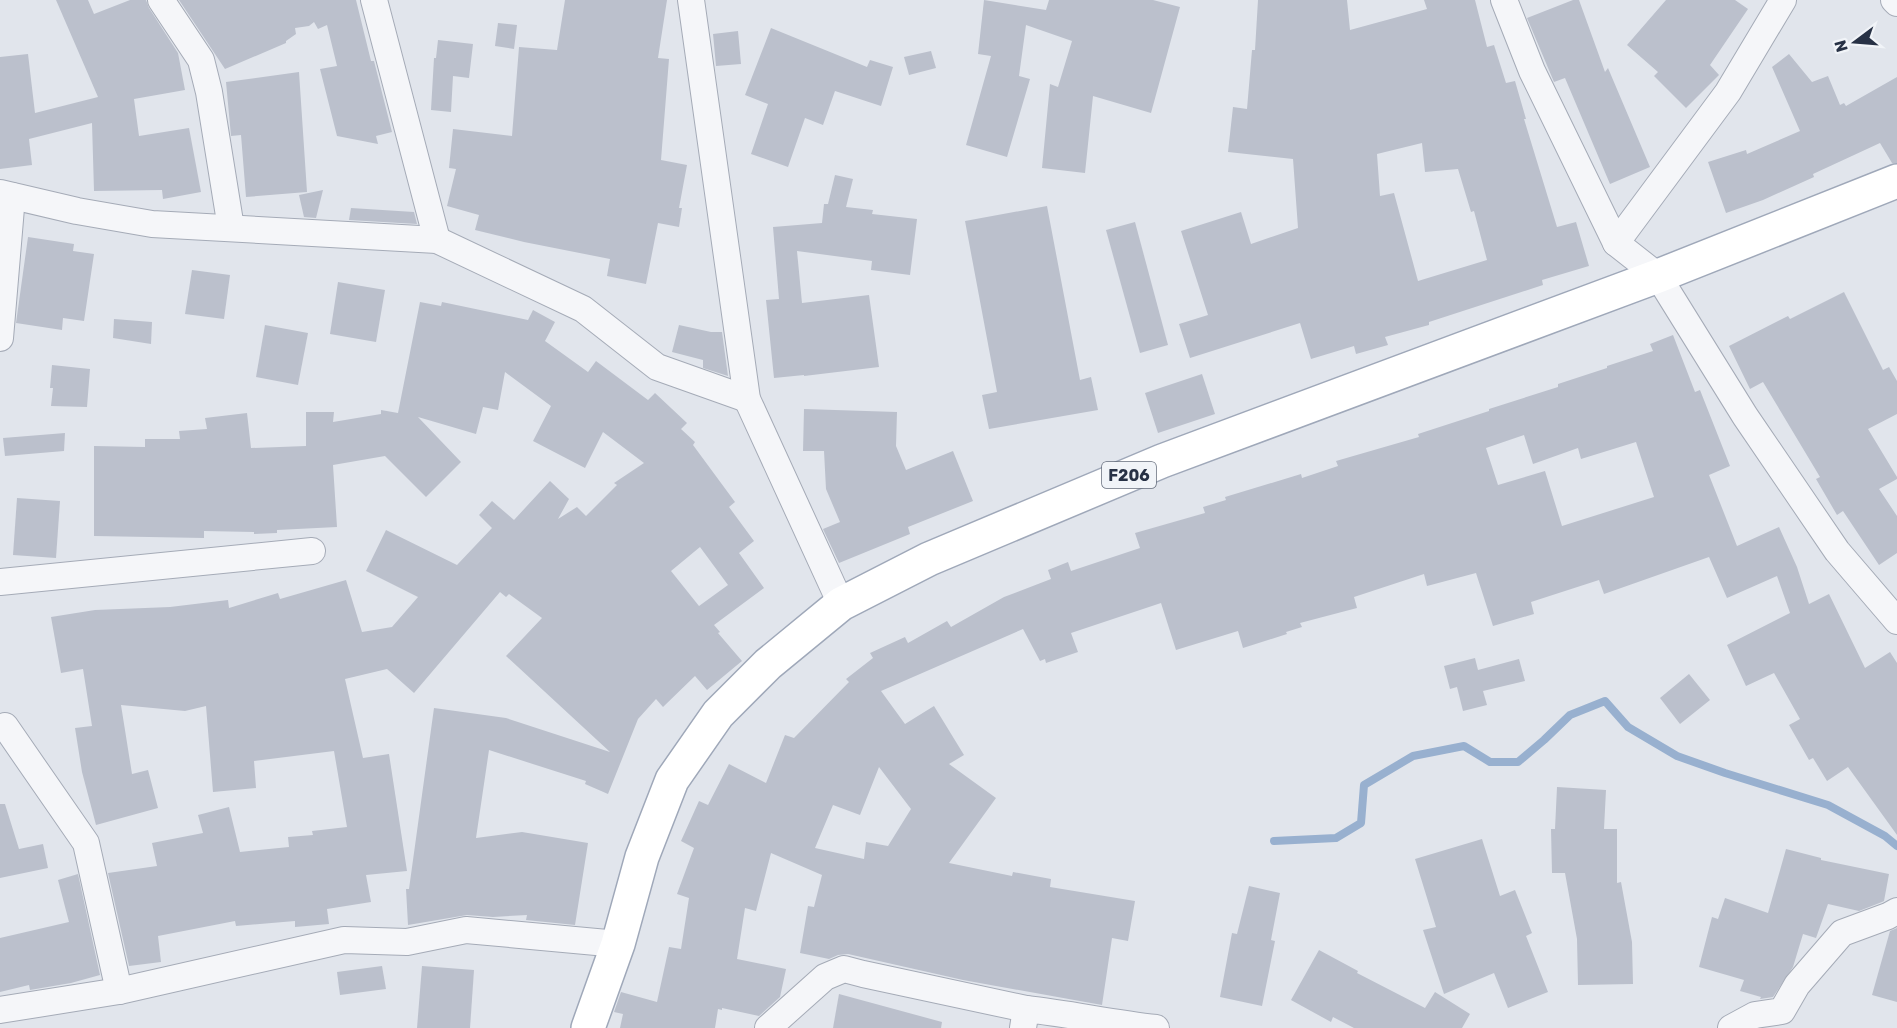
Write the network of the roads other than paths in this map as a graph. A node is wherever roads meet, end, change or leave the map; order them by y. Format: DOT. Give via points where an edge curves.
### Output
graph roads {
  1 [pos="161,0"];
  2 [pos="374,0"];
  3 [pos="691,0"];
  4 [pos="1504,0"];
  5 [pos="1783,0"];
  6 [pos="1897,181"];
  7 [pos="6,194"];
  8 [pos="231,228"];
  9 [pos="437,240"];
  10 [pos="1616,243"];
  11 [pos="1658,276"];
  12 [pos="0,338"];
  13 [pos="747,399"];
  14 [pos="312,551"];
  15 [pos="0,582"];
  16 [pos="841,604"];
  17 [pos="1897,621"];
  18 [pos="2,724"];
  19 [pos="1897,911"];
  20 [pos="618,944"];
  21 [pos="119,991"];
  22 [pos="0,1010"];
  23 [pos="1025,1019"];
  24 [pos="588,1028"];
  25 [pos="768,1028"];
  26 [pos="1156,1028"];
  27 [pos="1731,1028"];
  1 -- 8 [label="street" via="201,60 210,92"];
  2 -- 9 [label="street"];
  3 -- 13 [label="street"];
  4 -- 10 [label="street" via="1532,71"];
  5 -- 10 [label="street" via="1728,92"];
  6 -- 11 [label="main road, F206"];
  7 -- 8 [label="street" via="152,224"];
  7 -- 12 [label="street"];
  8 -- 9 [label="street"];
  9 -- 13 [label="street" via="583,309 657,367"];
  10 -- 11 [label="street"];
  11 -- 16 [label="main road, F206" via="1162,461 930,558"];
  11 -- 17 [label="street" via="1745,416 1837,551"];
  13 -- 16 [label="street"];
  14 -- 15 [label="street"];
  16 -- 20 [label="main road, F206" via="768,664 718,714 672,780 642,857"];
  18 -- 21 [label="street" via="86,843"];
  19 -- 27 [label="street" via="1842,933 1797,985 1782,1011 1755,1016"];
  20 -- 21 [label="street" via="466,930 407,942 344,940"];
  20 -- 24 [label="main road, F206"];
  21 -- 22 [label="street"];
  23 -- 25 [label="street" via="844,969 825,977"];
  23 -- 26 [label="street" via="1060,1013"];
}
